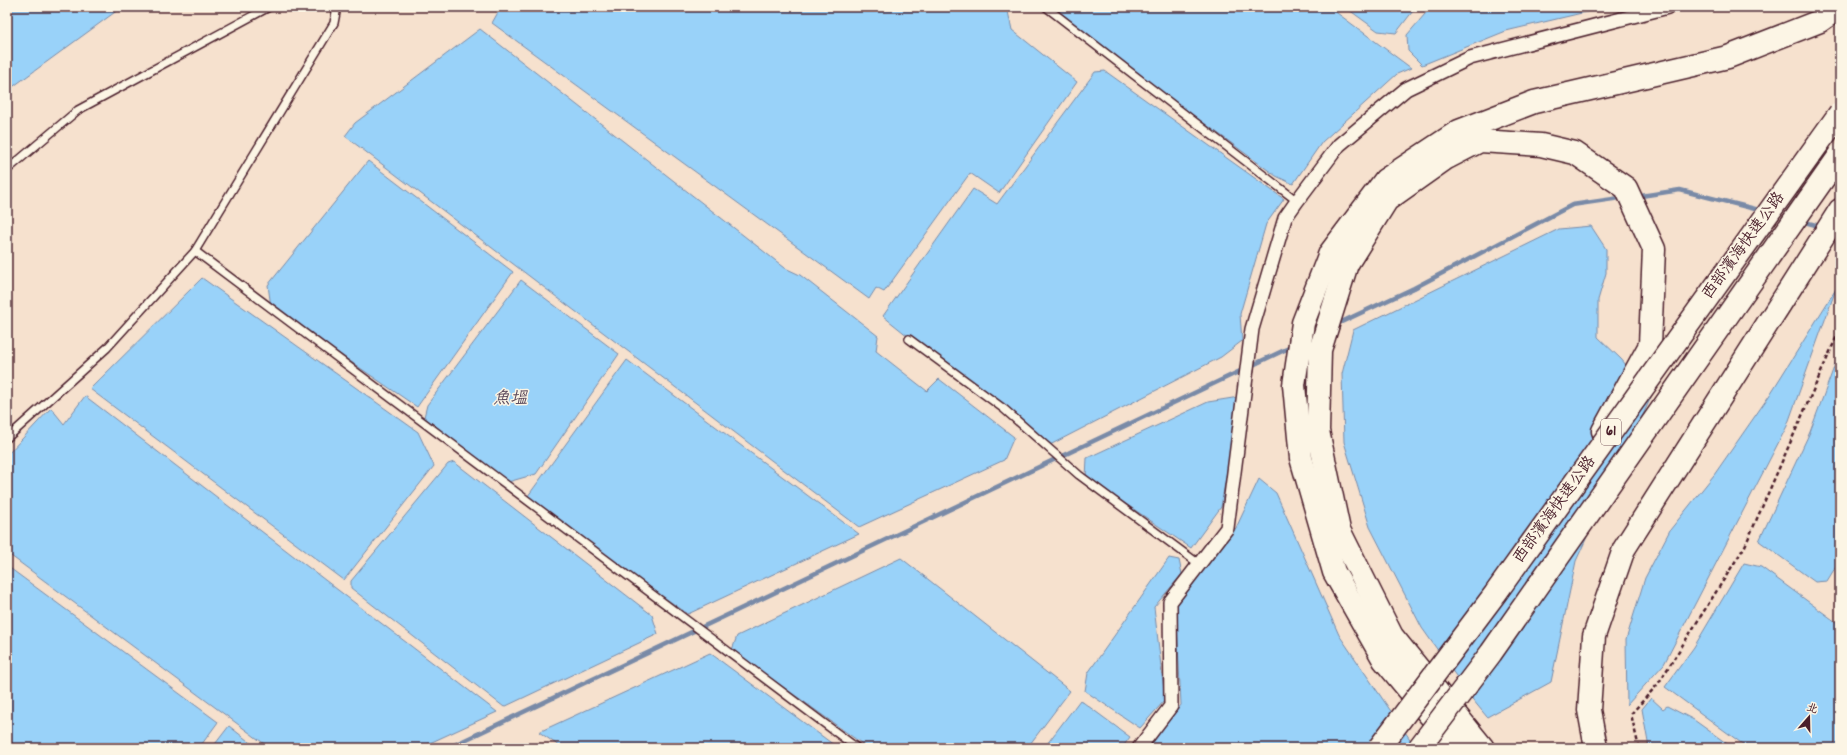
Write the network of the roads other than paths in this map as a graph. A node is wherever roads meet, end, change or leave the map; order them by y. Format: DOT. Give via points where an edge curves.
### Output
graph roads {
  1 [pos="269,7"];
  2 [pos="337,7"];
  3 [pos="1046,7"];
  4 [pos="1668,7"];
  5 [pos="1840,7"];
  6 [pos="1651,9"];
  7 [pos="1840,113"];
  8 [pos="1840,155"];
  9 [pos="7,170"];
  10 [pos="1297,201"];
  11 [pos="1832,222"];
  12 [pos="196,251"];
  13 [pos="909,339"];
  14 [pos="7,438"];
  15 [pos="1573,485"];
  16 [pos="1199,564"];
  17 [pos="857,748"];
  18 [pos="1139,748"];
  19 [pos="1379,748"];
  20 [pos="1419,748"];
  21 [pos="1457,748"];
  22 [pos="1483,748"];
  23 [pos="1596,748"];
  1 -- 9 [label="lane" via="78,110"];
  2 -- 12 [label="lane" via="334,23"];
  3 -- 10 [label="lane"];
  4 -- 6 [label="street"];
  5 -- 21 [label="highway" via="1820,21 1728,57 1534,102 1459,131 1384,180 1330,253 1303,323 1300,342 1294,385 1300,458 1334,572 1384,660"];
  6 -- 10 [label="street" via="1470,58 1406,89 1339,145"];
  7 -- 15 [label="highway, 西部濱海快速公路 / 61, bridge"];
  8 -- 20 [label="highway, 西部濱海快速公路 / 61, bridge" via="1491,654"];
  10 -- 16 [label="street" via="1285,218 1252,330 1227,528"];
  11 -- 23 [label="highway" via="1624,550 1594,636 1589,710"];
  12 -- 14 [label="lane" via="107,348"];
  12 -- 17 [label="lane"];
  13 -- 16 [label="lane" via="1004,409 1079,475"];
  15 -- 19 [label="highway, 西部濱海快速公路 / 61, bridge"];
  15 -- 22 [label="highway" via="1650,345 1654,249 1626,188 1575,153 1541,144 1480,141 1445,159 1387,200 1347,264 1320,350 1318,431 1339,530 1392,636"];
  16 -- 18 [label="street" via="1170,602 1171,706"];
}
